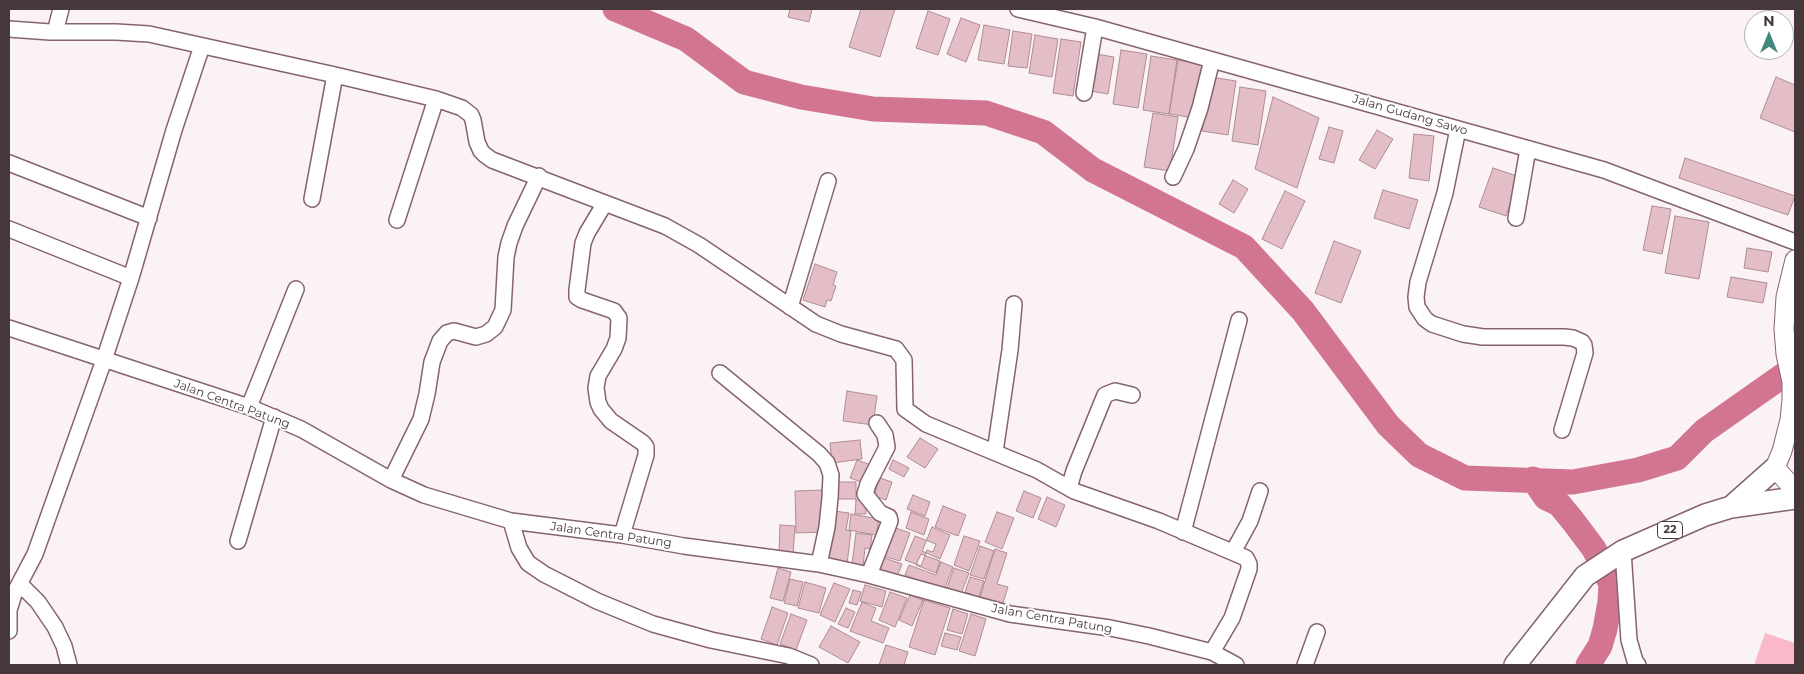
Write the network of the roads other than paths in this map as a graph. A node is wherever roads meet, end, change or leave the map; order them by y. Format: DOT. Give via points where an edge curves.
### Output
graph roads {
  1 [pos="61,9"];
  2 [pos="1018,9"];
  3 [pos="1095,27"];
  4 [pos="9,28"];
  5 [pos="55,32"];
  6 [pos="202,46"];
  7 [pos="1212,60"];
  8 [pos="335,75"];
  9 [pos="1084,92"];
  10 [pos="436,100"];
  11 [pos="1458,129"];
  12 [pos="1528,149"];
  13 [pos="9,163"];
  14 [pos="539,176"];
  15 [pos="1173,177"];
  16 [pos="828,180"];
  17 [pos="312,199"];
  18 [pos="605,203"];
  19 [pos="149,218"];
  20 [pos="1516,218"];
  21 [pos="397,220"];
  22 [pos="9,229"];
  23 [pos="1795,242"];
  24 [pos="1795,260"];
  25 [pos="131,278"];
  26 [pos="296,289"];
  27 [pos="1014,304"];
  28 [pos="790,307"];
  29 [pos="1239,320"];
  30 [pos="9,328"];
  31 [pos="104,360"];
  32 [pos="720,373"];
  33 [pos="1132,395"];
  34 [pos="249,407"];
  35 [pos="274,417"];
  36 [pos="877,423"];
  37 [pos="1562,430"];
  38 [pos="995,452"];
  39 [pos="1775,468"];
  40 [pos="390,480"];
  41 [pos="1069,488"];
  42 [pos="1795,490"];
  43 [pos="1260,491"];
  44 [pos="1795,498"];
  45 [pos="1731,507"];
  46 [pos="511,522"];
  47 [pos="1183,532"];
  48 [pos="622,535"];
  49 [pos="238,541"];
  50 [pos="1233,552"];
  51 [pos="1617,554"];
  52 [pos="820,564"];
  53 [pos="869,575"];
  54 [pos="20,584"];
  55 [pos="9,631"];
  56 [pos="1317,632"];
  57 [pos="1212,652"];
  58 [pos="69,665"];
  59 [pos="811,665"];
  60 [pos="1236,665"];
  61 [pos="1305,665"];
  62 [pos="1515,665"];
  63 [pos="1638,665"];
  1 -- 5 [label="street"];
  2 -- 3 [label="street, Jalan Gudang Sawo"];
  3 -- 7 [label="street, Jalan Gudang Sawo"];
  3 -- 9 [label="street"];
  4 -- 5 [label="street"];
  5 -- 6 [label="street" via="149,34"];
  6 -- 8 [label="street"];
  6 -- 19 [label="street"];
  7 -- 11 [label="street, Jalan Gudang Sawo"];
  7 -- 15 [label="street" via="1200,108"];
  8 -- 10 [label="street"];
  8 -- 17 [label="street"];
  10 -- 14 [label="street" via="462,108 471,115 477,142 484,155"];
  10 -- 21 [label="street"];
  11 -- 12 [label="street, Jalan Gudang Sawo"];
  11 -- 37 [label="street" via="1446,193 1418,282 1417,307 1432,324 1470,335 1558,336 1582,342 1585,353"];
  12 -- 20 [label="street"];
  12 -- 23 [label="street, Jalan Gudang Sawo" via="1604,170"];
  13 -- 19 [label="street"];
  14 -- 18 [label="street"];
  14 -- 40 [label="street" via="509,243 503,310 495,328 476,337 454,331 440,341 432,362 421,419"];
  16 -- 28 [label="street"];
  18 -- 28 [label="street" via="665,226 699,244"];
  18 -- 48 [label="street" via="583,243 577,297 614,311 618,318 618,338 598,376 598,402 611,421 646,447"];
  19 -- 25 [label="street"];
  22 -- 25 [label="street"];
  24 -- 39 [label="main road" via="1786,297 1784,329 1792,382 1790,420"];
  25 -- 31 [label="street"];
  26 -- 34 [label="street"];
  27 -- 38 [label="street"];
  28 -- 38 [label="street" via="816,324 841,334 896,349 904,360 905,409 926,424"];
  29 -- 47 [label="street"];
  30 -- 31 [label="street, Jalan Centra Patung"];
  31 -- 34 [label="street, Jalan Centra Patung"];
  31 -- 54 [label="street" via="35,554"];
  32 -- 52 [label="street" via="827,463 831,475 830,498"];
  33 -- 41 [label="street" via="1115,391 1104,395"];
  34 -- 35 [label="street, Jalan Centra Patung"];
  35 -- 40 [label="street, Jalan Centra Patung"];
  35 -- 49 [label="street"];
  36 -- 53 [label="street" via="885,435 887,447 866,494 890,521"];
  38 -- 41 [label="street"];
  39 -- 42 [label="main road"];
  39 -- 45 [label="highway, 22"];
  40 -- 46 [label="street, Jalan Centra Patung" via="424,495"];
  41 -- 47 [label="street"];
  43 -- 50 [label="street" via="1250,521"];
  44 -- 45 [label="highway, 22"];
  45 -- 51 [label="highway, 22" via="1705,515"];
  46 -- 48 [label="street, Jalan Centra Patung"];
  46 -- 59 [label="street" via="519,548 528,563 597,601 653,624 790,656"];
  47 -- 50 [label="street"];
  48 -- 52 [label="street, Jalan Centra Patung"];
  50 -- 57 [label="street" via="1246,558 1249,569 1232,618"];
  51 -- 62 [label="highway, 22" via="1585,576"];
  51 -- 63 [label="street" via="1629,640"];
  52 -- 53 [label="street, Jalan Centra Patung"];
  53 -- 57 [label="street, Jalan Centra Patung" via="1010,614 1120,630"];
  54 -- 55 [label="street" via="9,610"];
  54 -- 58 [label="street" via="38,602 55,627"];
  56 -- 61 [label="street"];
  57 -- 60 [label="street, Jalan Centra Patung"];
}
